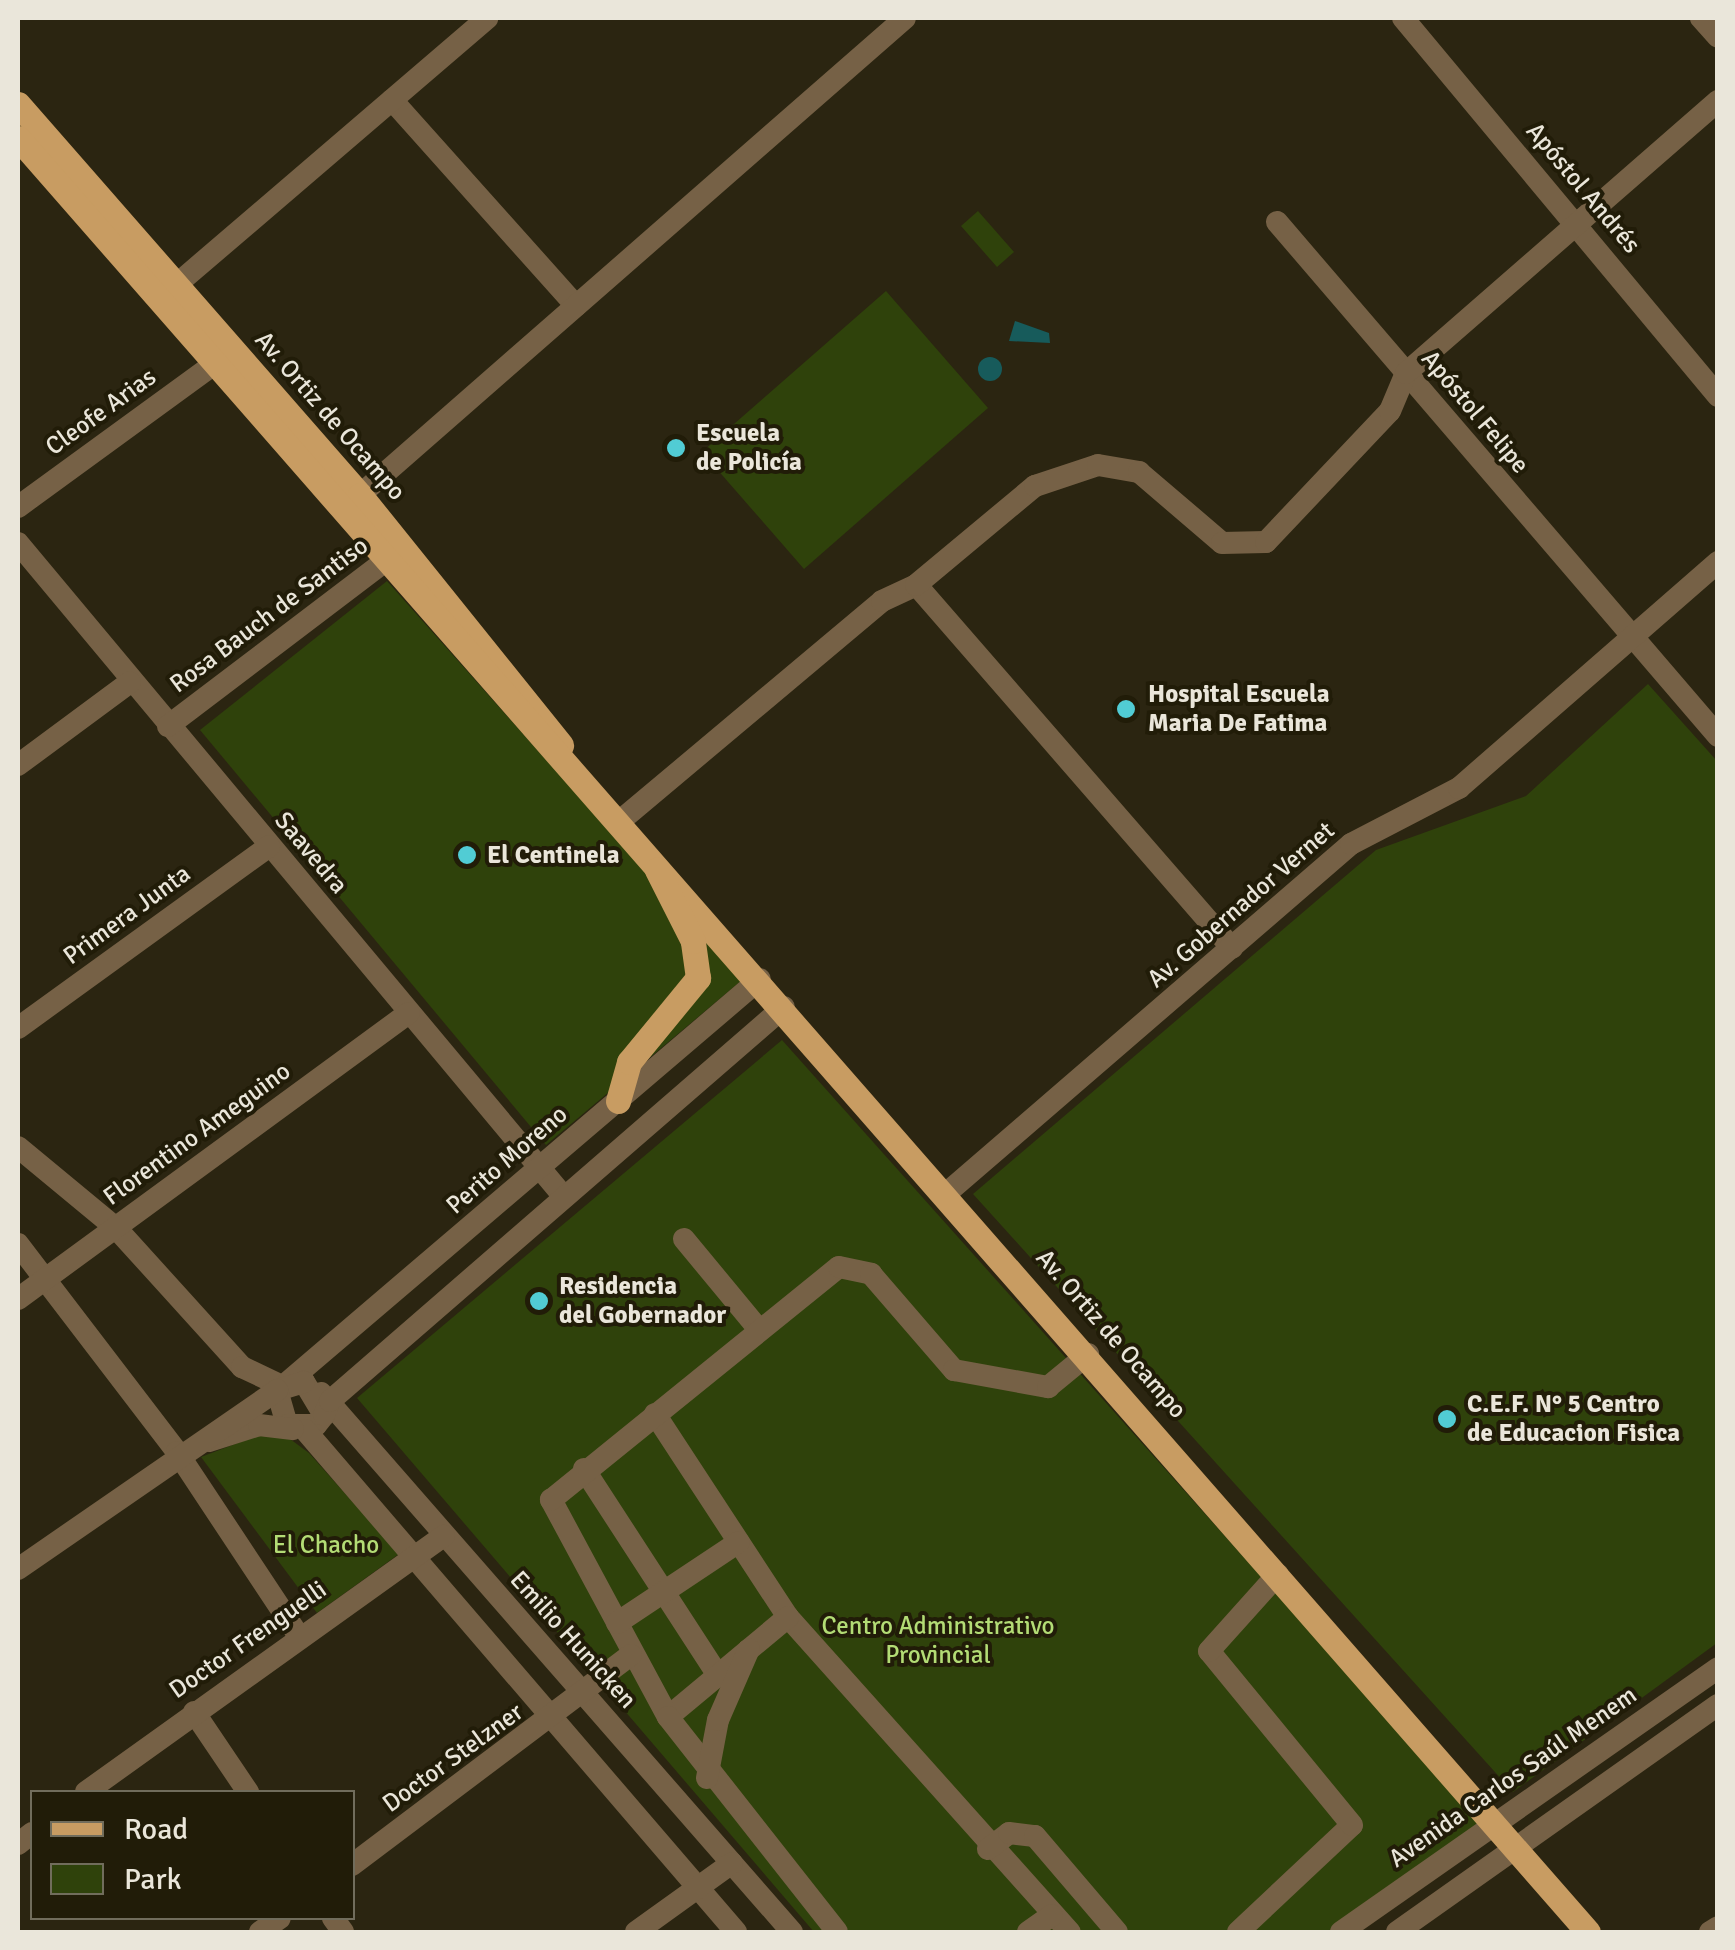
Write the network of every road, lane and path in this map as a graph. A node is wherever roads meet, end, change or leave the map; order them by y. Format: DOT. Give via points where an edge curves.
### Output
graph roads {
  1 [pos="487,18"];
  2 [pos="905,18"];
  3 [pos="1403,18"];
  4 [pos="1701,18"];
  5 [pos="1718,37"];
  6 [pos="392,100"];
  7 [pos="1718,101"];
  8 [pos="18,104"];
  9 [pos="18,138"];
  10 [pos="1277,222"];
  11 [pos="1578,223"];
  12 [pos="176,285"];
  13 [pos="576,306"];
  14 [pos="217,362"];
  15 [pos="1406,373"];
  16 [pos="1718,396"];
  17 [pos="360,495"];
  18 [pos="18,507"];
  19 [pos="18,543"];
  20 [pos="394,555"];
  21 [pos="1718,562"];
  22 [pos="916,585"];
  23 [pos="1628,640"];
  24 [pos="130,682"];
  25 [pos="168,726"];
  26 [pos="1718,736"];
  27 [pos="18,765"];
  28 [pos="620,821"];
  29 [pos="269,846"];
  30 [pos="655,860"];
  31 [pos="1232,948"];
  32 [pos="760,980"];
  33 [pos="784,1007"];
  34 [pos="409,1013"];
  35 [pos="18,1028"];
  36 [pos="618,1100"];
  37 [pos="18,1147"];
  38 [pos="539,1169"];
  39 [pos="949,1192"];
  40 [pos="564,1197"];
  41 [pos="116,1228"];
  42 [pos="684,1240"];
  43 [pos="18,1244"];
  44 [pos="43,1281"];
  45 [pos="18,1300"];
  46 [pos="756,1326"];
  47 [pos="1088,1354"];
  48 [pos="282,1385"];
  49 [pos="322,1401"];
  50 [pos="656,1414"];
  51 [pos="299,1429"];
  52 [pos="177,1452"];
  53 [pos="584,1468"];
  54 [pos="444,1536"];
  55 [pos="738,1542"];
  56 [pos="410,1560"];
  57 [pos="18,1569"];
  58 [pos="1278,1574"];
  59 [pos="665,1593"];
  60 [pos="788,1617"];
  61 [pos="617,1623"];
  62 [pos="300,1636"];
  63 [pos="750,1646"];
  64 [pos="631,1655"];
  65 [pos="1718,1668"];
  66 [pos="716,1672"];
  67 [pos="586,1695"];
  68 [pos="1718,1704"];
  69 [pos="194,1712"];
  70 [pos="668,1717"];
  71 [pos="551,1721"];
  72 [pos="707,1778"];
  73 [pos="89,1790"];
  74 [pos="247,1790"];
  75 [pos="1492,1824"];
  76 [pos="1514,1847"];
  77 [pos="988,1849"];
  78 [pos="355,1863"];
  79 [pos="732,1863"];
  80 [pos="697,1888"];
  81 [pos="1052,1915"];
  82 [pos="1718,1926"];
  83 [pos="636,1932"];
  84 [pos="736,1932"];
  85 [pos="792,1932"];
  86 [pos="837,1932"];
  87 [pos="1028,1932"];
  88 [pos="1070,1932"];
  89 [pos="1116,1932"];
  90 [pos="1238,1932"];
  91 [pos="1341,1932"];
  92 [pos="1396,1932"];
  93 [pos="1588,1932"];
  94 [pos="1710,1932"];
  1 -- 6 [label="street"];
  2 -- 13 [label="street"];
  3 -- 11 [label="street, Apóstol Andrés"];
  4 -- 5 [label="street"];
  6 -- 12 [label="street"];
  6 -- 13 [label="street"];
  7 -- 11 [label="street"];
  8 -- 12 [label="main road, Av. Ortiz de Ocampo"];
  9 -- 14 [label="main road, Av. Ortiz de Ocampo"];
  10 -- 15 [label="street, Apóstol Felipe"];
  11 -- 15 [label="street"];
  11 -- 16 [label="street, Apóstol Andrés"];
  12 -- 17 [label="main road, Av. Ortiz de Ocampo"];
  13 -- 17 [label="street"];
  14 -- 18 [label="street, Cleofe Arias"];
  14 -- 20 [label="main road, Av. Ortiz de Ocampo"];
  15 -- 22 [label="street" via="1390,411 1266,542 1222,543 1139,472 1063,470"];
  15 -- 23 [label="street, Apóstol Felipe"];
  17 -- 20 [label="main road, Av. Ortiz de Ocampo"];
  19 -- 24 [label="street, Saavedra"];
  20 -- 25 [label="street, Rosa Bauch de Santiso"];
  20 -- 28 [label="main road, Av. Ortiz de Ocampo"];
  21 -- 23 [label="street, Av. Gobernador Vernet"];
  22 -- 28 [label="street" via="882,601"];
  22 -- 31 [label="street"];
  23 -- 26 [label="street, Apóstol Felipe"];
  23 -- 31 [label="street, Av. Gobernador Vernet" via="1459,788 1351,844"];
  24 -- 25 [label="street, Saavedra"];
  24 -- 27 [label="street, Rosa Bauch de Santiso"];
  25 -- 29 [label="street, Saavedra"];
  28 -- 30 [label="main road, Av. Ortiz de Ocampo"];
  29 -- 34 [label="street, Saavedra"];
  29 -- 35 [label="street, Primera Junta"];
  30 -- 32 [label="main road, Av. Ortiz de Ocampo"];
  30 -- 36 [label="main road" via="668,905 693,941 698,978 629,1062"];
  31 -- 39 [label="street, Av. Gobernador Vernet"];
  32 -- 33 [label="main road, Av. Ortiz de Ocampo"];
  32 -- 36 [label="street, Perito Moreno"];
  33 -- 39 [label="main road, Av. Ortiz de Ocampo"];
  33 -- 40 [label="street"];
  34 -- 38 [label="street, Saavedra"];
  34 -- 41 [label="street, Florentino Ameguino"];
  36 -- 38 [label="street, Perito Moreno"];
  37 -- 41 [label="street"];
  38 -- 40 [label="street, Saavedra"];
  38 -- 48 [label="street, Perito Moreno"];
  39 -- 47 [label="main road, Av. Ortiz de Ocampo"];
  40 -- 49 [label="street"];
  41 -- 44 [label="street, Florentino Ameguino"];
  41 -- 48 [label="street" via="242,1367"];
  42 -- 46 [label="street"];
  43 -- 44 [label="street"];
  44 -- 45 [label="street, Florentino Ameguino"];
  44 -- 52 [label="street"];
  46 -- 47 [label="street" via="817,1277 854,1267 871,1274 954,1370 1048,1387"];
  46 -- 50 [label="street"];
  47 -- 58 [label="main road, Av. Ortiz de Ocampo"];
  48 -- 49 [label="street"];
  48 -- 51 [label="street" via="276,1408"];
  48 -- 52 [label="street, Perito Moreno"];
  49 -- 51 [label="street"];
  49 -- 54 [label="street, Emilio Hunicken"];
  50 -- 53 [label="street"];
  50 -- 55 [label="street"];
  51 -- 52 [label="street, Perito Moreno" via="259,1426"];
  51 -- 56 [label="street"];
  52 -- 57 [label="street, Perito Moreno"];
  52 -- 62 [label="street"];
  53 -- 59 [label="street"];
  53 -- 61 [label="street" via="556,1492 550,1510"];
  54 -- 56 [label="street, Doctor Frenguelli"];
  54 -- 67 [label="street, Emilio Hunicken"];
  55 -- 59 [label="street"];
  55 -- 60 [label="street"];
  56 -- 62 [label="street, Doctor Frenguelli"];
  56 -- 71 [label="street"];
  58 -- 75 [label="main road, Av. Ortiz de Ocampo"];
  58 -- 90 [label="street" via="1208,1651 1352,1825"];
  59 -- 61 [label="street"];
  59 -- 66 [label="street"];
  60 -- 63 [label="street"];
  60 -- 77 [label="street"];
  61 -- 64 [label="street"];
  62 -- 69 [label="street, Doctor Frenguelli"];
  63 -- 66 [label="street"];
  63 -- 72 [label="street" via="718,1720"];
  64 -- 67 [label="street, Doctor Stelzner"];
  64 -- 70 [label="street"];
  65 -- 75 [label="street, Avenida Carlos Saúl Menem"];
  66 -- 70 [label="street"];
  67 -- 71 [label="street, Doctor Stelzner"];
  67 -- 79 [label="street, Emilio Hunicken"];
  68 -- 76 [label="street"];
  69 -- 73 [label="street, Doctor Frenguelli"];
  69 -- 74 [label="street"];
  70 -- 72 [label="street"];
  71 -- 78 [label="street, Doctor Stelzner"];
  71 -- 80 [label="street"];
  72 -- 86 [label="street"];
  75 -- 76 [label="main road, Av. Ortiz de Ocampo"];
  75 -- 91 [label="street, Avenida Carlos Saúl Menem"];
  76 -- 92 [label="street"];
  76 -- 93 [label="main road, Av. Ortiz de Ocampo"];
  77 -- 81 [label="street"];
  77 -- 89 [label="street" via="1010,1833 1035,1836"];
  79 -- 80 [label="street"];
  79 -- 85 [label="street, Emilio Hunicken"];
  80 -- 83 [label="street"];
  80 -- 84 [label="street"];
  81 -- 87 [label="street"];
  81 -- 88 [label="street"];
  82 -- 94 [label="street"];
}
